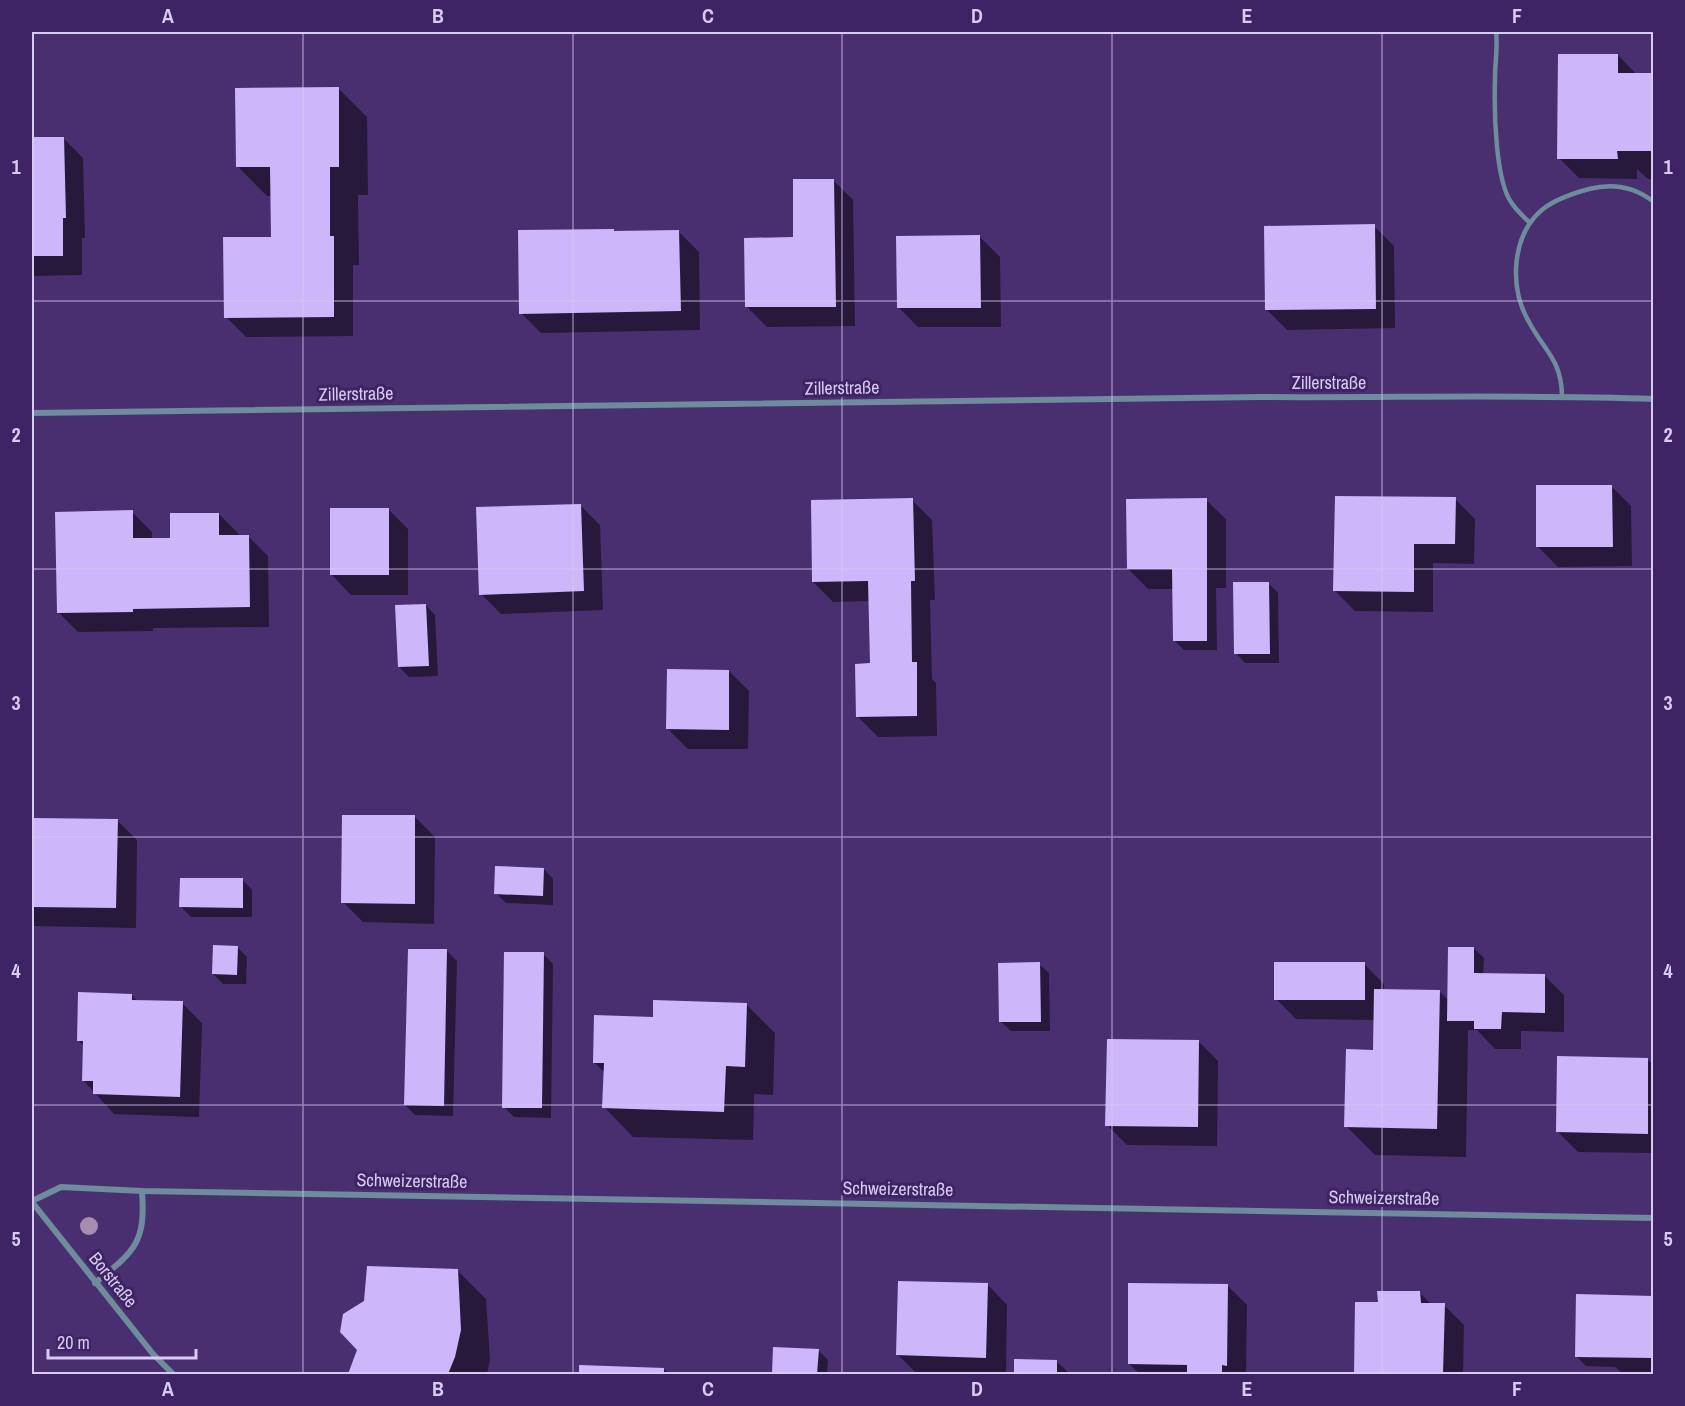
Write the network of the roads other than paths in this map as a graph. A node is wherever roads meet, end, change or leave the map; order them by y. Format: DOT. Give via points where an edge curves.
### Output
graph roads {
  1 [pos="1496,32"];
  2 [pos="1653,202"];
  3 [pos="1530,223"];
  4 [pos="1562,395"];
  5 [pos="1653,399"];
  6 [pos="32,413"];
  7 [pos="142,1191"];
  8 [pos="32,1202"];
  9 [pos="1653,1218"];
  10 [pos="95,1283"];
  11 [pos="173,1374"];
  1 -- 3 [label="lane" via="1499,163 1510,201"];
  2 -- 3 [label="lane" via="1626,188 1604,185 1560,199"];
  3 -- 4 [label="lane" via="1521,242 1515,280 1518,298 1528,322 1555,360 1562,378"];
  4 -- 5 [label="street, Zillerstraße"];
  4 -- 6 [label="street, Zillerstraße"];
  7 -- 8 [label="street, Schweizerstraße" via="61,1187"];
  7 -- 9 [label="street, Schweizerstraße"];
  7 -- 10 [label="street" via="141,1235 128,1256"];
  8 -- 10 [label="street, Borstraße"];
  10 -- 11 [label="street, Borstraße"];
}
